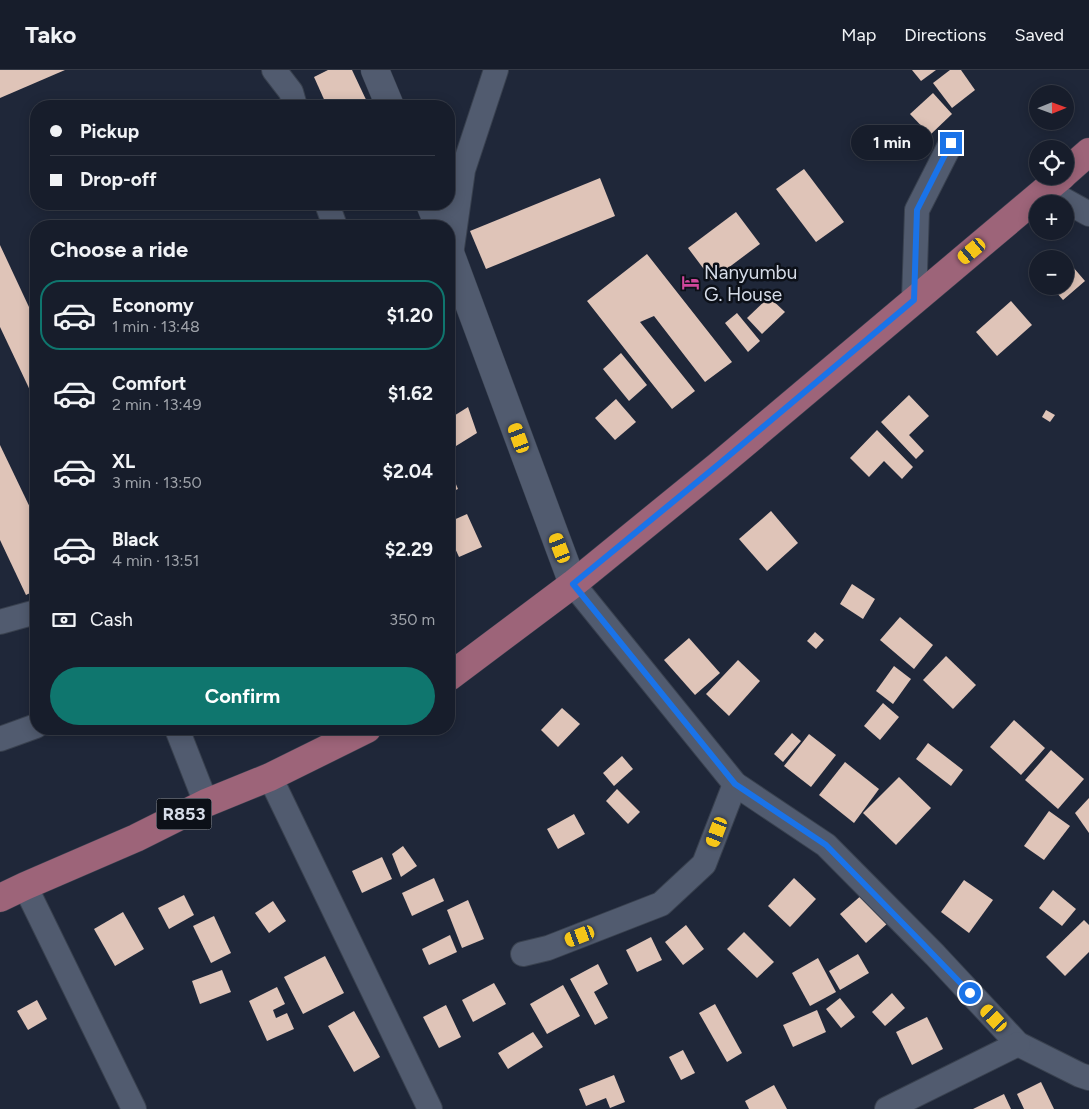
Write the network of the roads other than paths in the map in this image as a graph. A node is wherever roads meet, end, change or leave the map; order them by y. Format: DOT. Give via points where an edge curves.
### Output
graph roads {
  1 [pos="274,70"];
  2 [pos="375,70"];
  3 [pos="496,70"];
  4 [pos="294,100"];
  5 [pos="388,100"];
  6 [pos="951,143"];
  7 [pos="1089,152"];
  8 [pos="1074,165"];
  9 [pos="1051,185"];
  10 [pos="1062,185"];
  11 [pos="1089,214"];
  12 [pos="455,221"];
  13 [pos="455,266"];
  14 [pos="914,300"];
  15 [pos="573,584"];
  16 [pos="30,614"];
  17 [pos="0,622"];
  18 [pos="455,672"];
  19 [pos="30,728"];
  20 [pos="179,735"];
  21 [pos="355,735"];
  22 [pos="0,740"];
  23 [pos="270,777"];
  24 [pos="735,784"];
  25 [pos="206,803"];
  26 [pos="25,886"];
  27 [pos="0,898"];
  28 [pos="522,954"];
  29 [pos="1018,1044"];
  30 [pos="1089,1078"];
  31 [pos="134,1109"];
  32 [pos="430,1109"];
  33 [pos="887,1109"];
  1 -- 4 [label="street"];
  2 -- 5 [label="street"];
  3 -- 12 [label="street" via="463,170"];
  6 -- 14 [label="street" via="917,210"];
  7 -- 8 [label="main road"];
  9 -- 14 [label="main road"];
  10 -- 11 [label="street"];
  13 -- 15 [label="street"];
  14 -- 15 [label="main road"];
  15 -- 18 [label="main road"];
  15 -- 24 [label="street"];
  16 -- 17 [label="street"];
  19 -- 22 [label="street"];
  20 -- 25 [label="street"];
  21 -- 23 [label="main road, R853"];
  23 -- 25 [label="main road, R853"];
  23 -- 32 [label="street"];
  24 -- 28 [label="street" via="704,864 661,904 548,948"];
  24 -- 29 [label="street" via="826,845"];
  25 -- 26 [label="main road, R853" via="136,838"];
  26 -- 27 [label="main road, R853"];
  26 -- 31 [label="street"];
  29 -- 30 [label="street"];
  29 -- 33 [label="street"];
}
